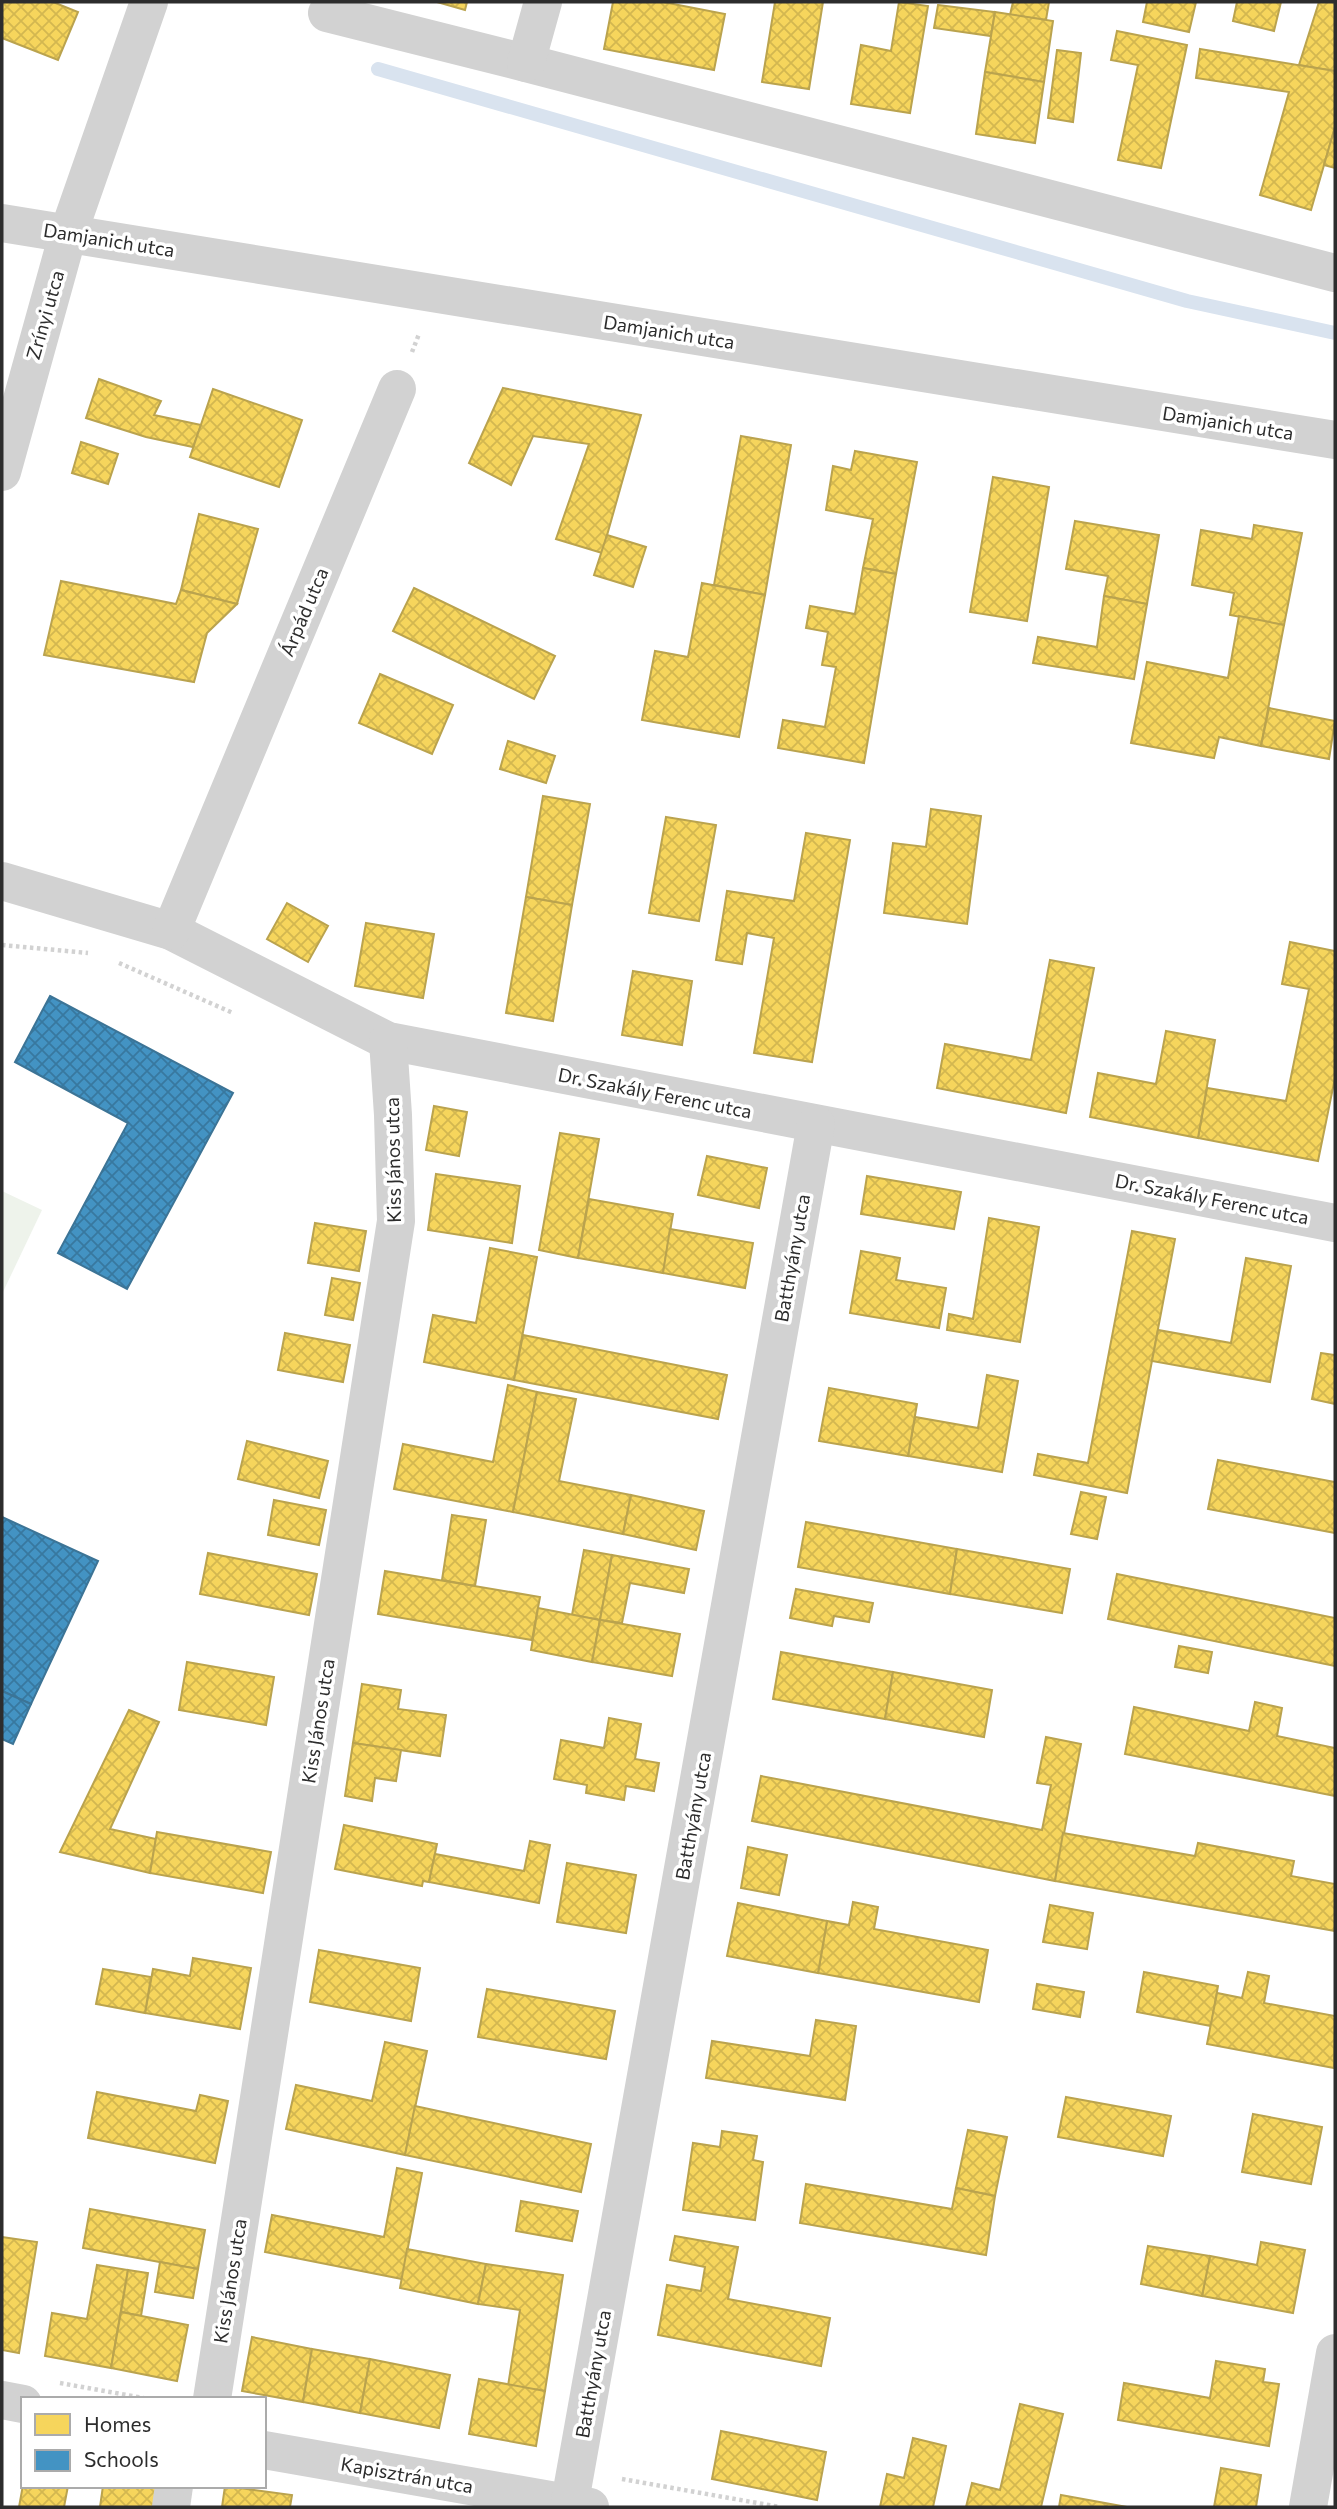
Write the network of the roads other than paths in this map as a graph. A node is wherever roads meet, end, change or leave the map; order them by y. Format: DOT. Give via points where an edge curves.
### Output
graph roads {
  1 [pos="149,2"];
  2 [pos="543,2"];
  3 [pos="327,13"];
  4 [pos="526,63"];
  5 [pos="2,223"];
  6 [pos="68,234"];
  7 [pos="1335,273"];
  8 [pos="397,389"];
  9 [pos="1335,440"];
  10 [pos="2,472"];
  11 [pos="2,881"];
  12 [pos="171,931"];
  13 [pos="388,1041"];
  14 [pos="816,1124"];
  15 [pos="1335,1223"];
  16 [pos="1335,2354"];
  17 [pos="1332,2392"];
  18 [pos="212,2397"];
  19 [pos="2,2400"];
  20 [pos="21,2404"];
  21 [pos="266,2450"];
  22 [pos="174,2488"];
  23 [pos="576,2497"];
  24 [pos="171,2507"];
  25 [pos="1308,2507"];
  1 -- 6 [label="street, Zrínyi utca"];
  2 -- 4 [label="street"];
  3 -- 4 [label="street"];
  4 -- 7 [label="street"];
  5 -- 6 [label="street, Damjanich utca"];
  6 -- 9 [label="street, Damjanich utca"];
  6 -- 10 [label="street, Zrínyi utca"];
  8 -- 12 [label="street, Árpád utca"];
  11 -- 12 [label="street, Dr. Szakály Ferenc utca"];
  12 -- 13 [label="street, Dr. Szakály Ferenc utca"];
  13 -- 14 [label="street, Dr. Szakály Ferenc utca"];
  13 -- 18 [label="street, Kiss János utca" via="396,1221"];
  14 -- 15 [label="street, Dr. Szakály Ferenc utca"];
  14 -- 23 [label="street, Batthyány utca"];
  16 -- 17 [label="street"];
  17 -- 25 [label="street"];
  19 -- 20 [label="street"];
  21 -- 23 [label="street, Kapisztrán utca"];
  22 -- 24 [label="street"];
}
